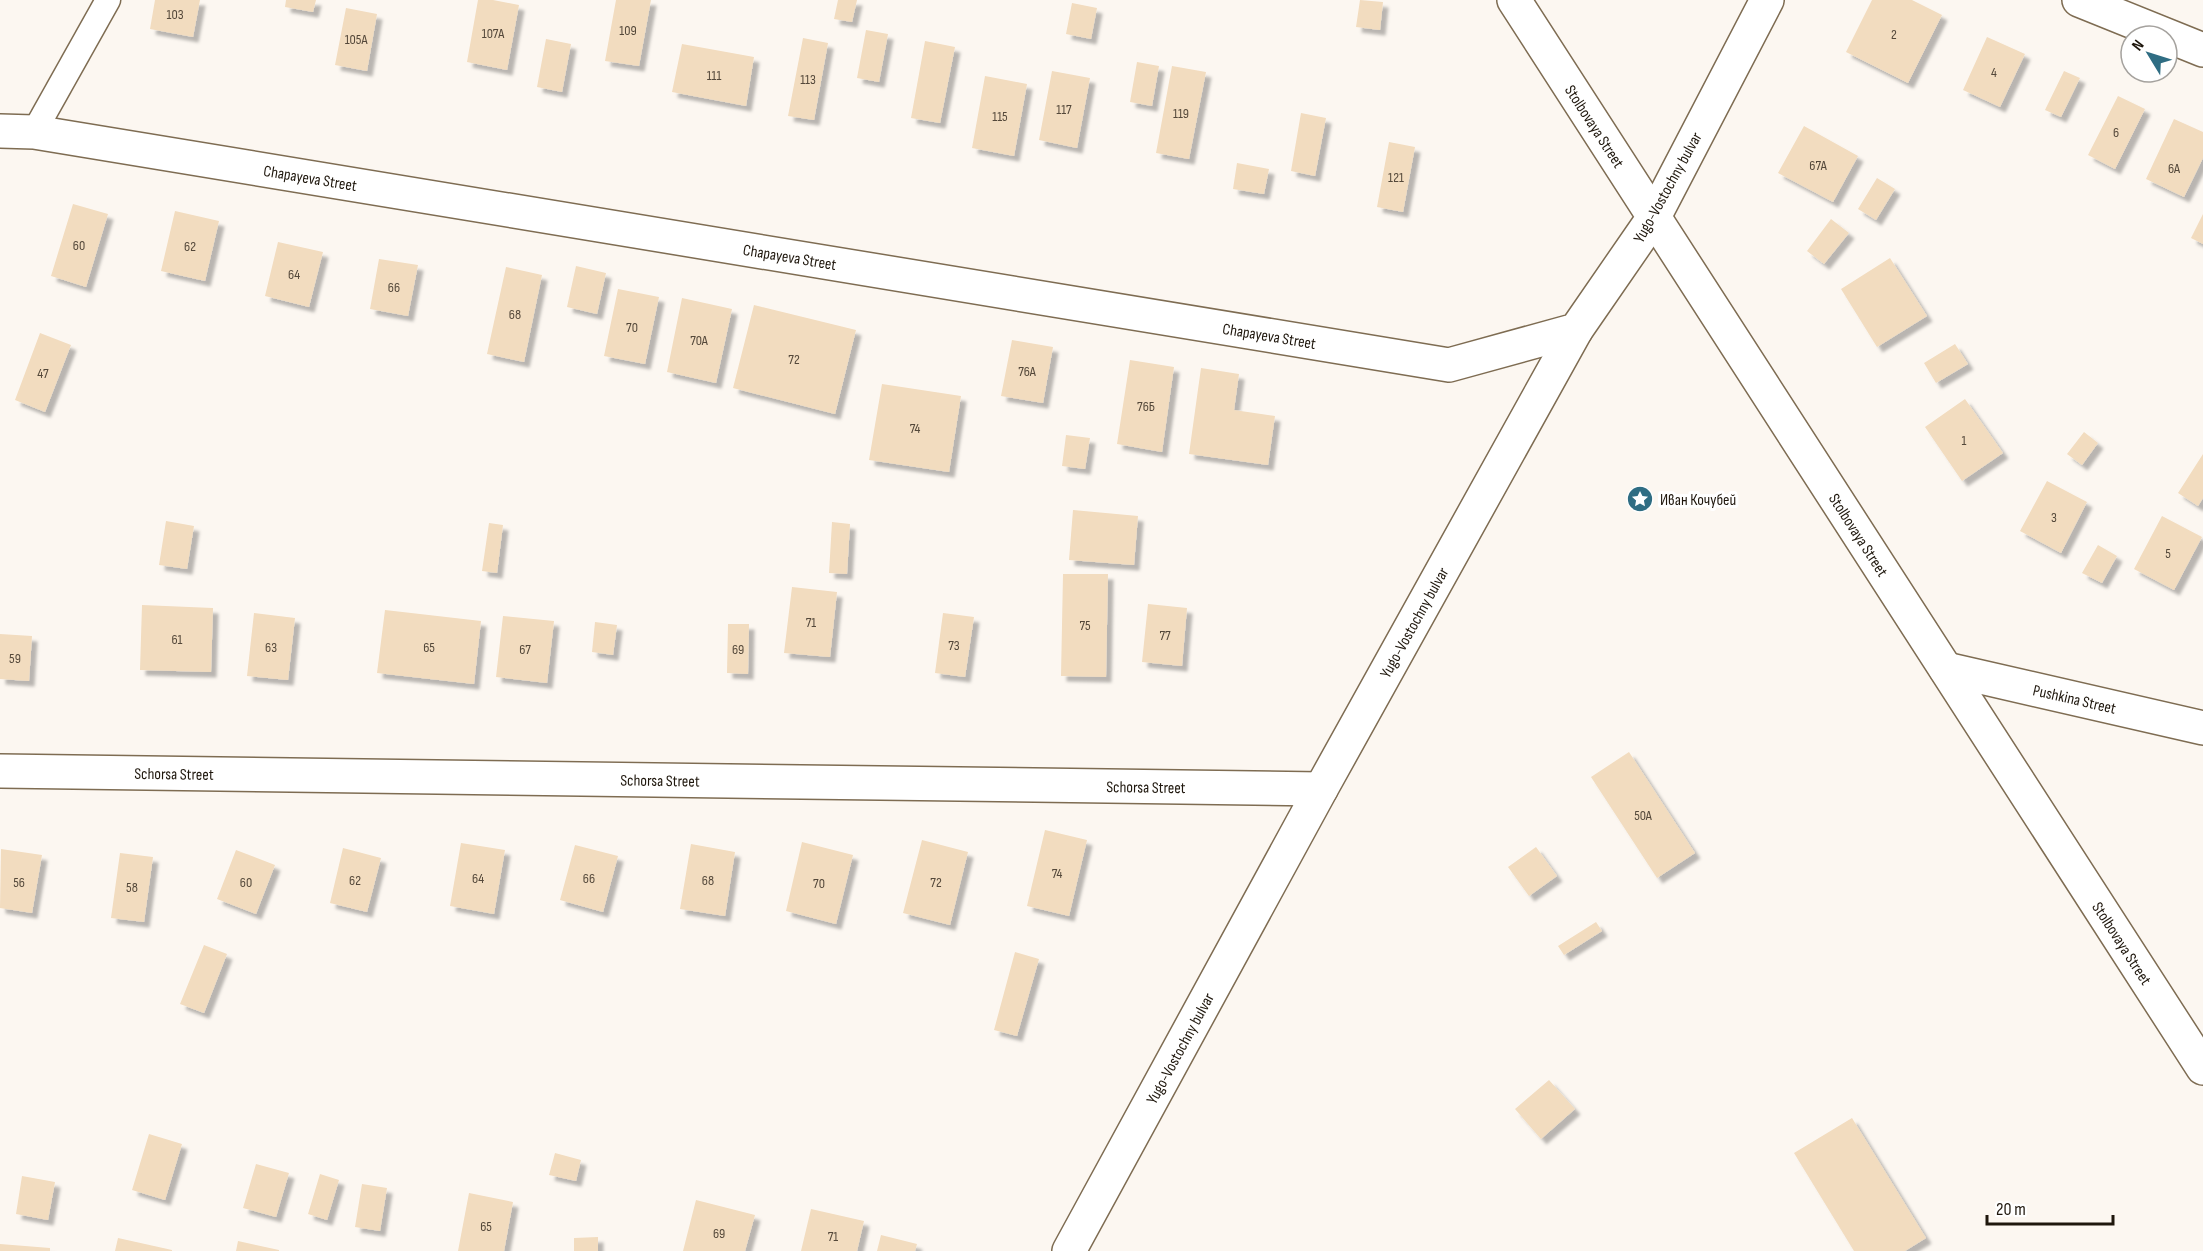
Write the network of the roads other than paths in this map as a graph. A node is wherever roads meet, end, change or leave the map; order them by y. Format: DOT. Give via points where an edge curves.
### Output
graph roads {
  1 [pos="108,0"];
  2 [pos="1514,0"];
  3 [pos="1767,0"];
  4 [pos="2079,0"];
  5 [pos="2203,50"];
  6 [pos="0,131"];
  7 [pos="34,132"];
  8 [pos="1654,217"];
  9 [pos="1576,330"];
  10 [pos="1946,669"];
  11 [pos="2203,728"];
  12 [pos="0,771"];
  13 [pos="1321,789"];
  14 [pos="2203,1068"];
  15 [pos="1069,1251"];
  1 -- 7 [label="lane"];
  2 -- 8 [label="street, Stolbovaya Street"];
  3 -- 8 [label="street, Yugo-Vostochny bulvar"];
  4 -- 5 [label="street"];
  6 -- 7 [label="street, Chapayeva Street"];
  7 -- 9 [label="street, Chapayeva Street" via="1449,365"];
  8 -- 9 [label="street, Yugo-Vostochny bulvar"];
  8 -- 10 [label="street, Stolbovaya Street"];
  9 -- 13 [label="street, Yugo-Vostochny bulvar"];
  10 -- 11 [label="street, Pushkina Street"];
  10 -- 14 [label="street, Stolbovaya Street"];
  12 -- 13 [label="street, Schorsa Street"];
  13 -- 15 [label="street, Yugo-Vostochny bulvar"];
}
